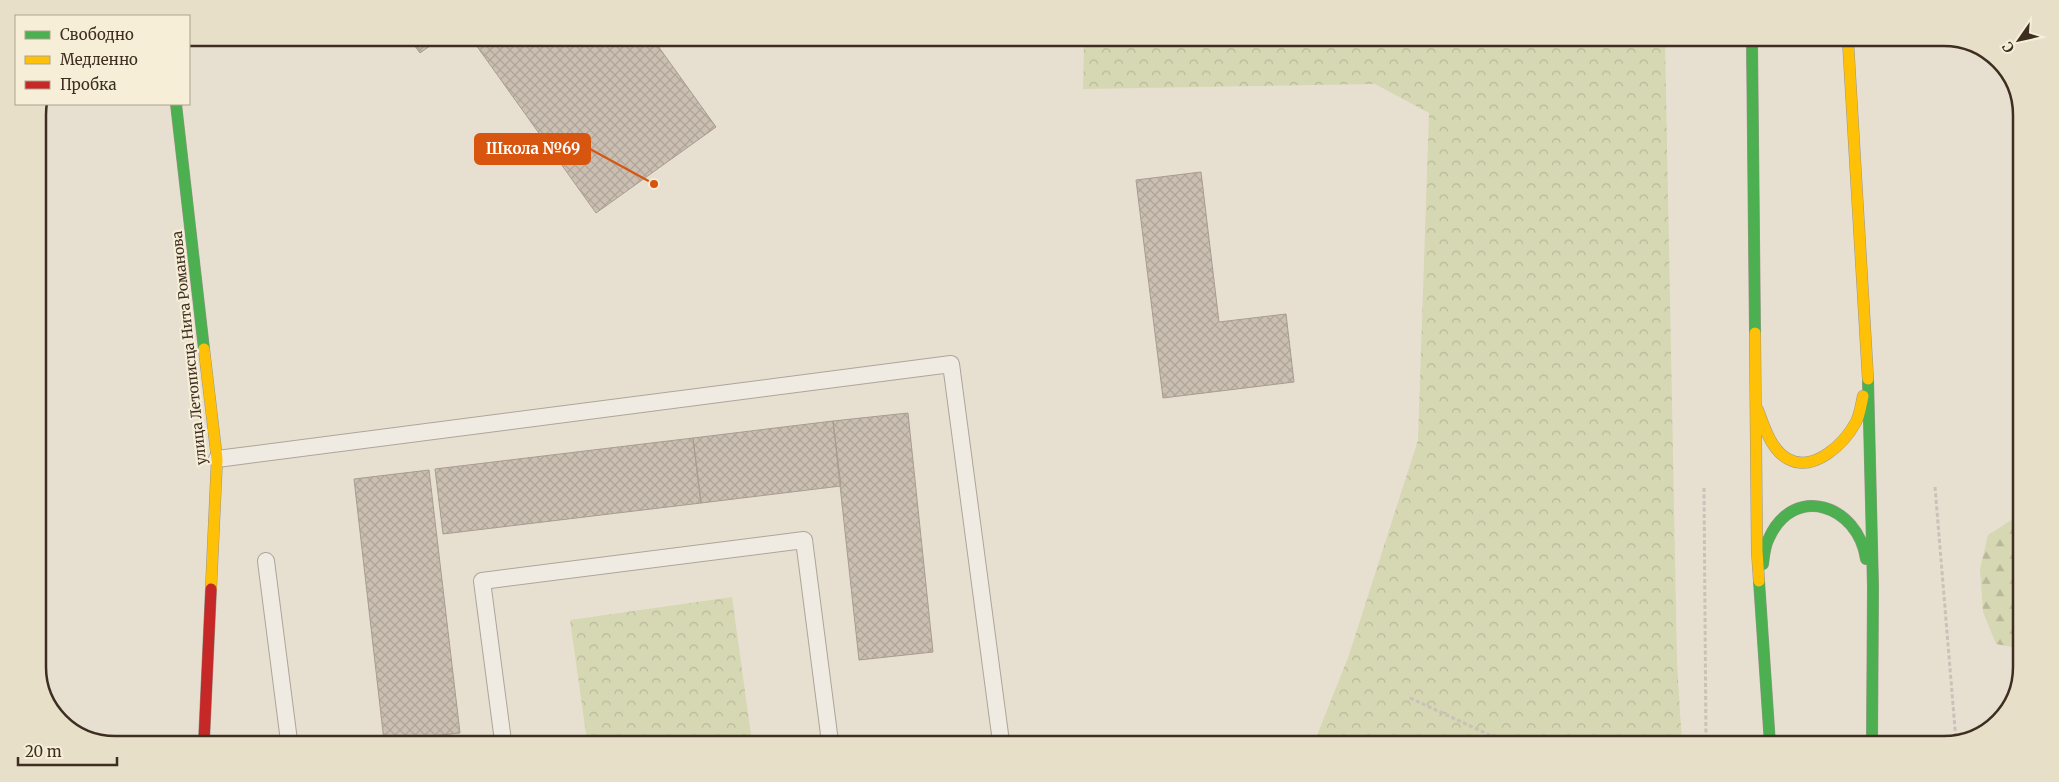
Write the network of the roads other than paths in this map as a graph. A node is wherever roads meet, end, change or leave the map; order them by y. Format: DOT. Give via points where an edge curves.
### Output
graph roads {
  1 [pos="1752,46"];
  2 [pos="1848,46"];
  3 [pos="176,105"];
  4 [pos="1868,369"];
  5 [pos="1754,400"];
  6 [pos="217,458"];
  7 [pos="266,561"];
  8 [pos="1759,584"];
  9 [pos="1873,587"];
  10 [pos="204,736"];
  11 [pos="289,736"];
  12 [pos="502,736"];
  13 [pos="829,736"];
  14 [pos="999,736"];
  15 [pos="1769,736"];
  16 [pos="1872,736"];
  1 -- 5 [label="main road"];
  2 -- 4 [label="main road"];
  3 -- 6 [label="main road, улица Летописца Нита Романова"];
  4 -- 5 [label="main road" via="1854,425 1839,445 1806,463 1787,459 1777,448 1765,430"];
  4 -- 9 [label="main road"];
  5 -- 8 [label="main road"];
  6 -- 10 [label="main road, улица Летописца Нита Романова"];
  6 -- 14 [label="lane" via="951,364"];
  7 -- 11 [label="lane"];
  8 -- 9 [label="main road" via="1769,538 1778,525 1803,506 1820,505 1848,519 1861,537"];
  8 -- 15 [label="main road"];
  9 -- 16 [label="main road"];
  12 -- 13 [label="lane" via="482,581 804,540"];
}
